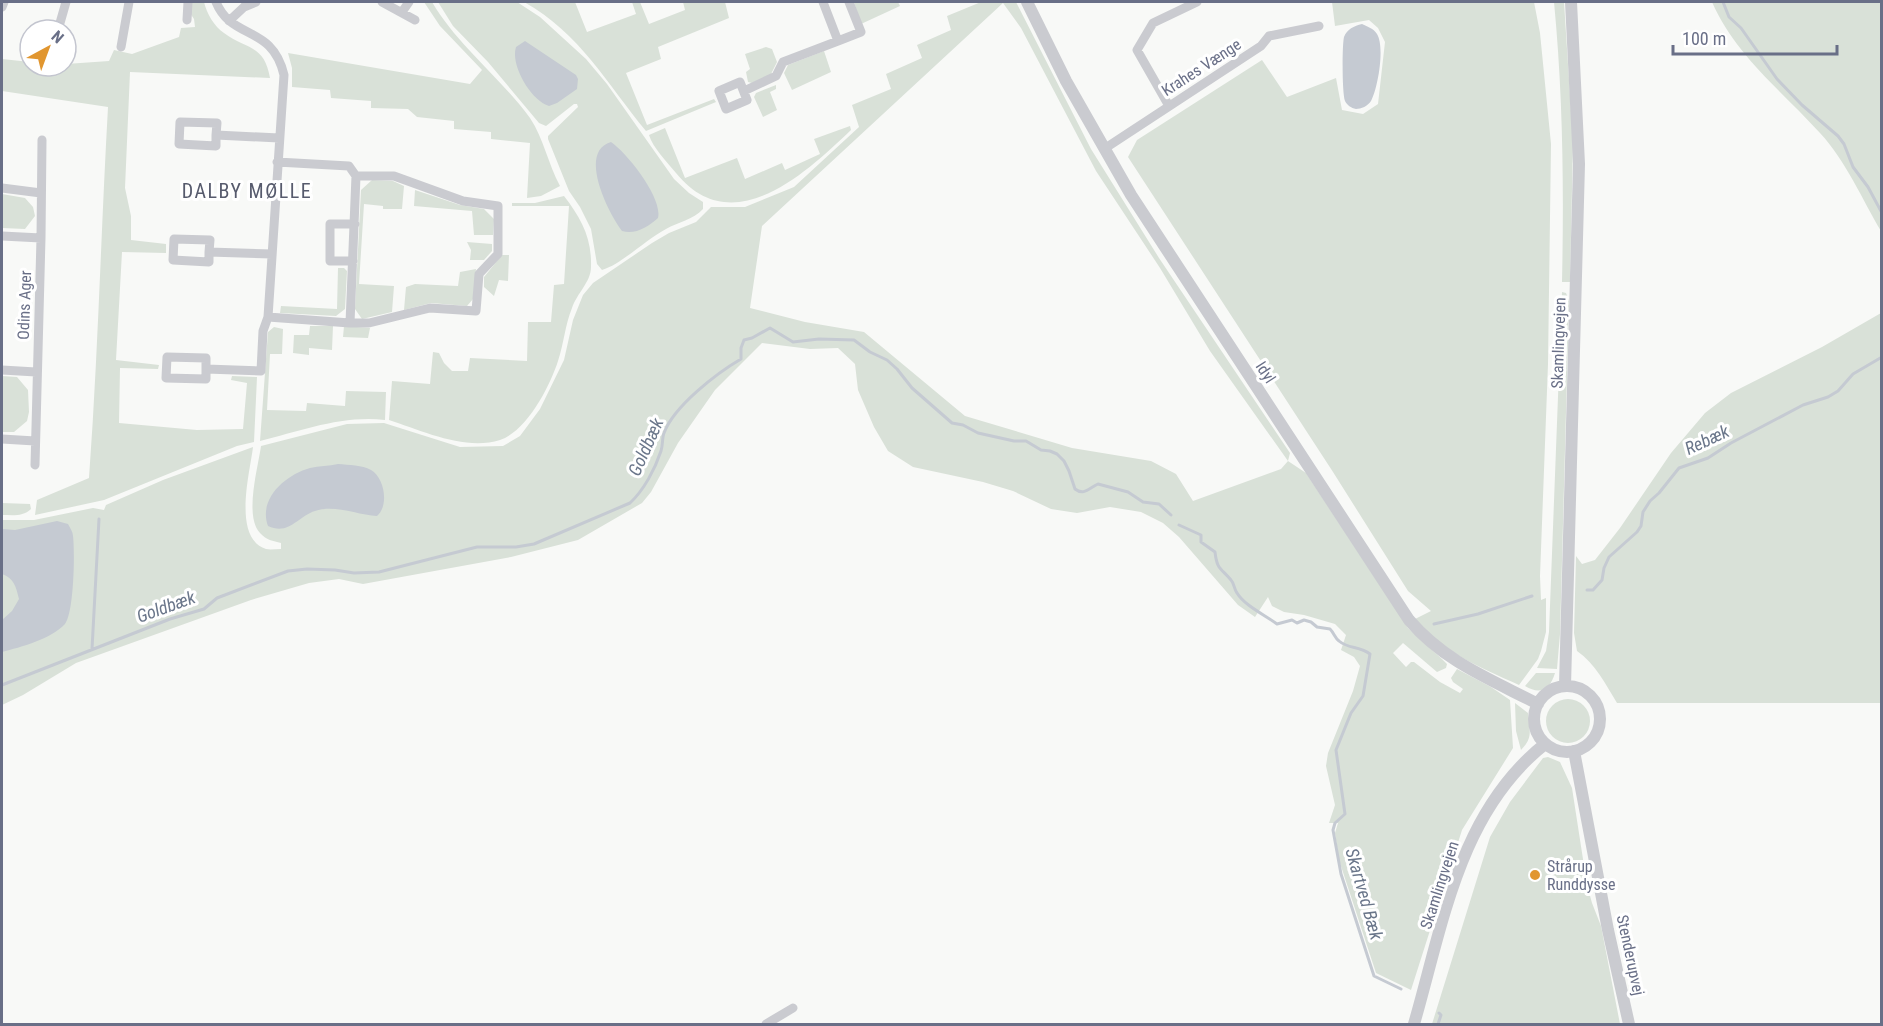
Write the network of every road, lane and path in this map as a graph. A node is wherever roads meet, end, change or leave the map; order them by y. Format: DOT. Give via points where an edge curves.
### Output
graph roads {
  1 [pos="3,2"];
  2 [pos="66,2"];
  3 [pos="129,2"];
  4 [pos="188,2"];
  5 [pos="216,2"];
  6 [pos="256,2"];
  7 [pos="382,2"];
  8 [pos="409,2"];
  9 [pos="849,2"];
  10 [pos="1027,2"];
  11 [pos="1197,2"];
  12 [pos="1572,2"];
  13 [pos="827,3"];
  14 [pos="2,7"];
  15 [pos="402,12"];
  16 [pos="61,18"];
  17 [pos="187,20"];
  18 [pos="415,20"];
  19 [pos="229,21"];
  20 [pos="1319,26"];
  21 [pos="838,41"];
  22 [pos="122,47"];
  23 [pos="744,91"];
  24 [pos="1169,106"];
  25 [pos="216,135"];
  26 [pos="279,138"];
  27 [pos="42,140"];
  28 [pos="1104,148"];
  29 [pos="277,162"];
  30 [pos="356,176"];
  31 [pos="2,188"];
  32 [pos="42,193"];
  33 [pos="355,224"];
  34 [pos="2,236"];
  35 [pos="41,238"];
  36 [pos="209,252"];
  37 [pos="272,254"];
  38 [pos="353,261"];
  39 [pos="268,317"];
  40 [pos="350,323"];
  41 [pos="206,369"];
  42 [pos="2,370"];
  43 [pos="36,372"];
  44 [pos="2,440"];
  45 [pos="35,441"];
  46 [pos="35,465"];
  47 [pos="1566,686"];
  48 [pos="1538,704"];
  49 [pos="1545,744"];
  50 [pos="1574,752"];
  51 [pos="793,1008"];
  52 [pos="766,1024"];
  53 [pos="1414,1024"];
  54 [pos="1629,1024"];
  1 -- 14 [label="street"];
  2 -- 16 [label="street"];
  3 -- 22 [label="street"];
  4 -- 17 [label="street"];
  5 -- 19 [label="street"];
  6 -- 19 [label="street"];
  7 -- 15 [label="street"];
  8 -- 15 [label="street"];
  9 -- 21 [label="street" via="861,32"];
  10 -- 28 [label="street, Idyl"];
  11 -- 24 [label="street" via="1154,22 1137,50"];
  12 -- 47 [label="street, Skamlingvejen" via="1579,164"];
  13 -- 21 [label="street"];
  15 -- 18 [label="street"];
  19 -- 26 [label="street" via="267,42 281,61 284,75"];
  20 -- 24 [label="street, Krahes Vænge" via="1269,36 1261,46"];
  21 -- 23 [label="street" via="783,62 776,76"];
  24 -- 28 [label="street, Krahes Vænge"];
  25 -- 25 [label="street" via="216,146 179,144 180,122 217,123"];
  25 -- 26 [label="street"];
  26 -- 29 [label="street"];
  27 -- 32 [label="street, Odins Ager"];
  28 -- 48 [label="street, Idyl" via="1408,620 1454,661"];
  29 -- 30 [label="street" via="349,166"];
  29 -- 37 [label="street"];
  30 -- 33 [label="street"];
  30 -- 40 [label="street" via="394,176 463,201 498,206 498,254 479,274 476,311 430,308 369,323"];
  31 -- 32 [label="street"];
  32 -- 35 [label="street, Odins Ager"];
  33 -- 38 [label="street"];
  33 -- 38 [label="street" via="330,224 330,261"];
  34 -- 35 [label="street"];
  35 -- 43 [label="street, Odins Ager"];
  36 -- 36 [label="street" via="209,262 173,260 174,239 210,240"];
  36 -- 37 [label="street"];
  37 -- 39 [label="street"];
  38 -- 40 [label="street"];
  39 -- 40 [label="street"];
  39 -- 41 [label="street" via="263,332 261,371"];
  41 -- 41 [label="street" via="206,358 167,357 166,378 206,380"];
  42 -- 43 [label="street"];
  43 -- 45 [label="street, Odins Ager"];
  44 -- 45 [label="street"];
  45 -- 46 [label="street, Odins Ager"];
  47 -- 48 [label="street" via="1545,695"];
  47 -- 50 [label="street" via="1584,691 1600,713 1592,741"];
  48 -- 49 [label="street" via="1534,720"];
  49 -- 50 [label="street" via="1559,751"];
  49 -- 53 [label="street, Skamlingvejen" via="1511,776 1474,832 1457,874"];
  50 -- 54 [label="street, Stenderupvej"];
  51 -- 52 [label="street"];
}
